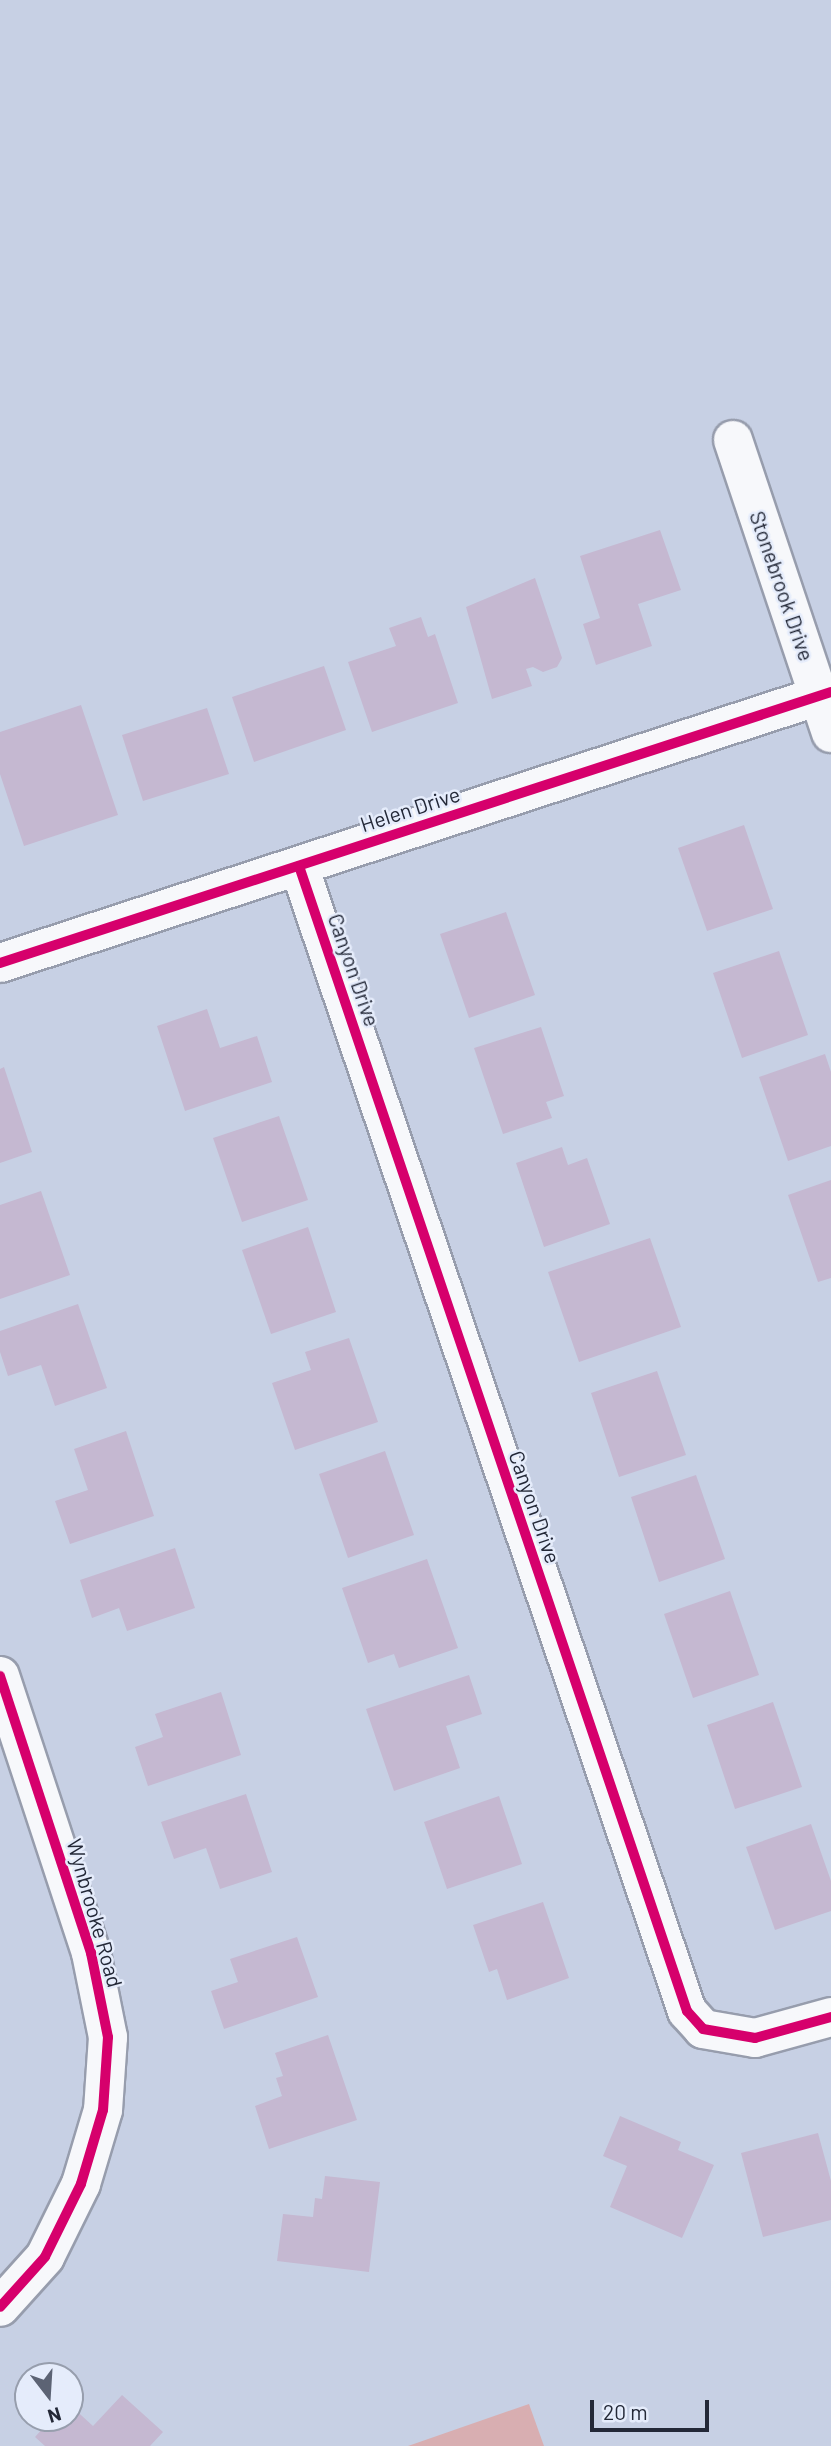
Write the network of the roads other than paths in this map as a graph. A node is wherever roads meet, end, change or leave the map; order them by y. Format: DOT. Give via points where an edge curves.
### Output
graph roads {
  1 [pos="733,440"];
  2 [pos="825,694"];
  3 [pos="831,733"];
  4 [pos="299,866"];
  5 [pos="0,963"];
  6 [pos="0,1676"];
  7 [pos="831,2017"];
  8 [pos="0,2306"];
  1 -- 2 [label="street, Stonebrook Drive"];
  2 -- 3 [label="street, Stonebrook Drive"];
  2 -- 4 [label="street, Helen Drive"];
  4 -- 5 [label="street, Helen Drive"];
  4 -- 7 [label="street, Canyon Drive" via="687,2011 703,2029 755,2038"];
  6 -- 8 [label="street, Wynbrooke Road" via="91,1953 108,2037 103,2110 80,2183 45,2257"];
}
